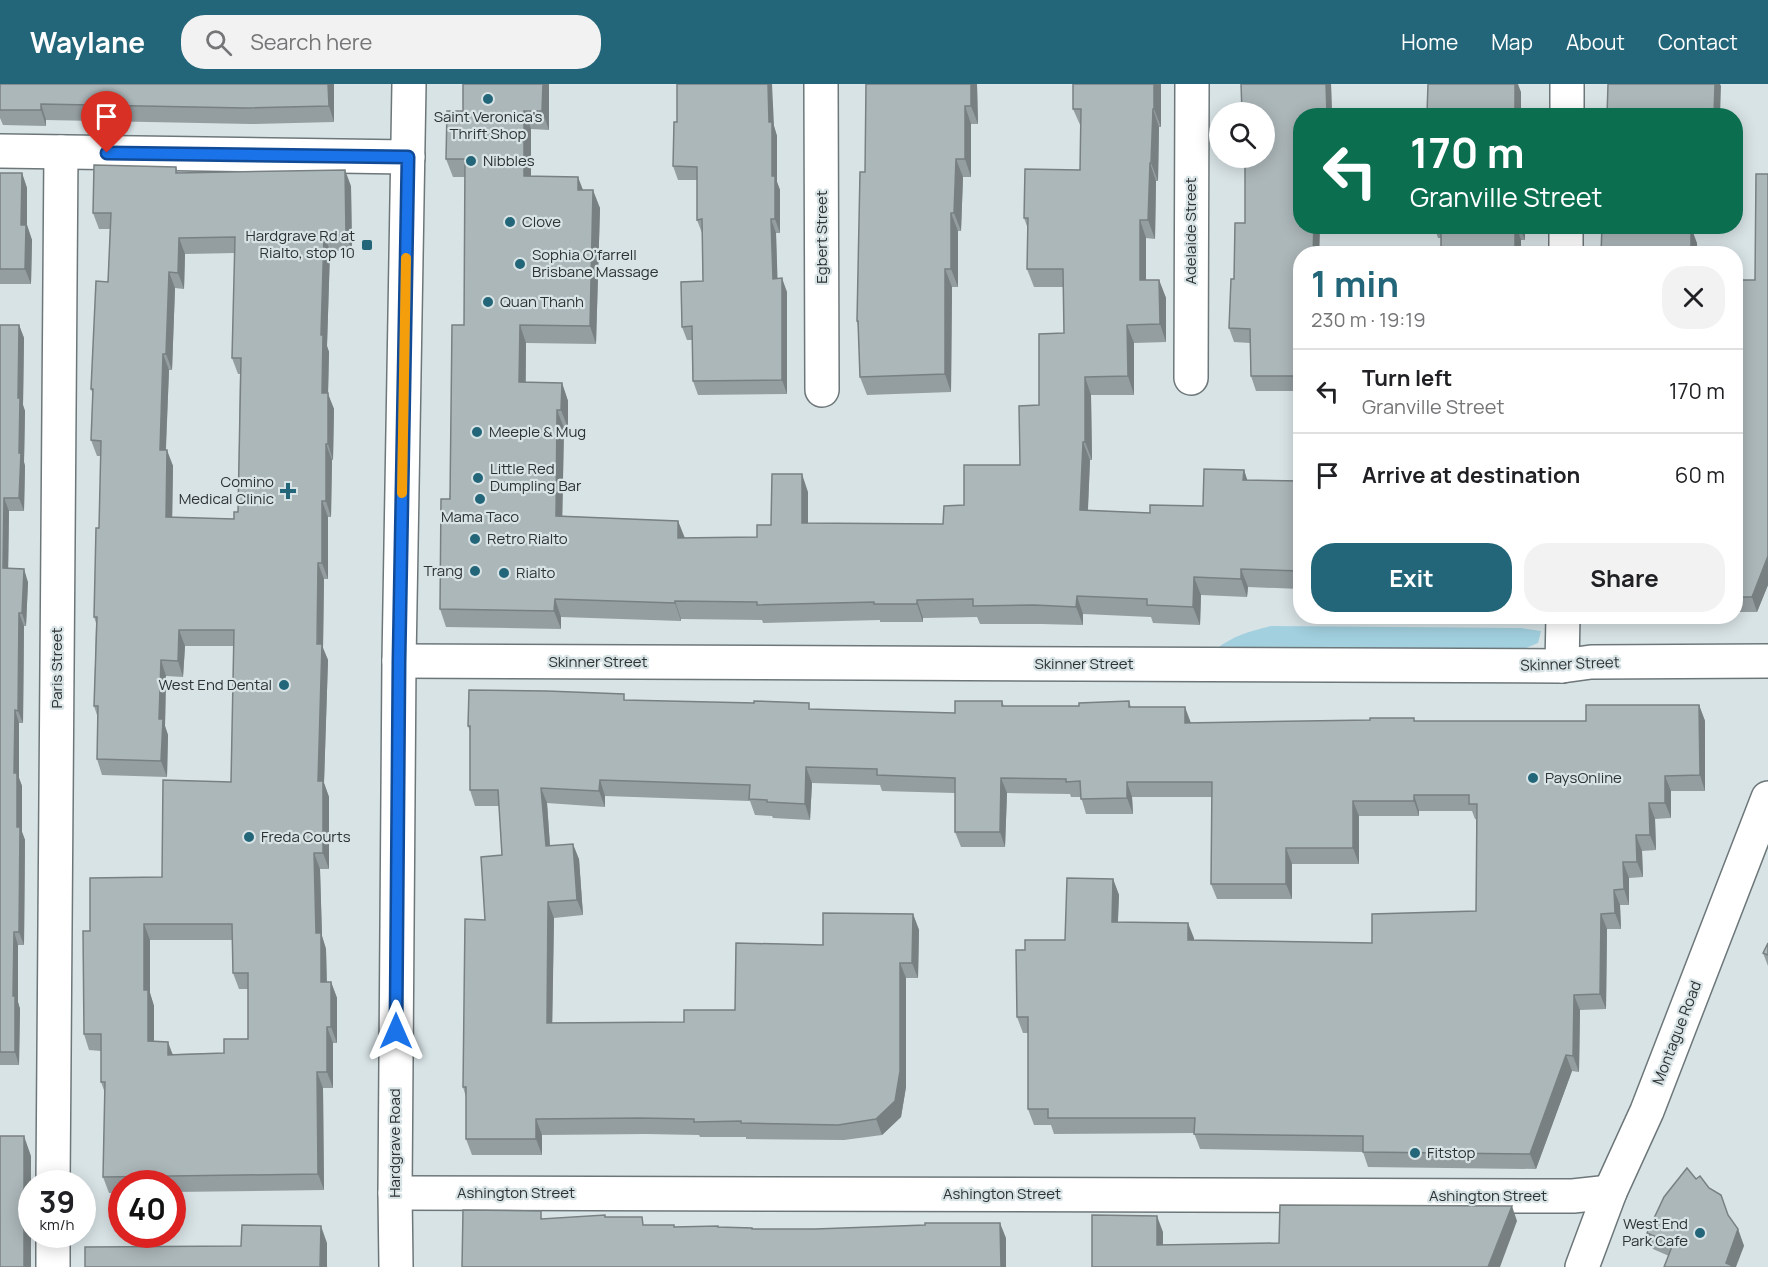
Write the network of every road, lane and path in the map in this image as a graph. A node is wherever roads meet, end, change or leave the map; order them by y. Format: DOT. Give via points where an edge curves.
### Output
graph roads {
  1 [pos="409,84"];
  2 [pos="821,84"];
  3 [pos="1192,84"];
  4 [pos="1567,84"];
  5 [pos="1567,108"];
  6 [pos="0,151"];
  7 [pos="61,152"];
  8 [pos="408,157"];
  9 [pos="1191,378"];
  10 [pos="822,390"];
  11 [pos="1563,624"];
  12 [pos="399,661"];
  13 [pos="1768,661"];
  14 [pos="1562,666"];
  15 [pos="1768,798"];
  16 [pos="53,1170"];
  17 [pos="1610,1192"];
  18 [pos="395,1193"];
  19 [pos="53,1248"];
  20 [pos="53,1267"];
  21 [pos="396,1267"];
  22 [pos="1582,1267"];
  1 -- 8 [label="street, Hardgrave Road"];
  2 -- 10 [label="street, Egbert Street"];
  3 -- 9 [label="street, Adelaide Street"];
  4 -- 5 [label="street"];
  6 -- 7 [label="street"];
  7 -- 8 [label="street"];
  7 -- 16 [label="street, Paris Street"];
  8 -- 12 [label="street, Hardgrave Road"];
  11 -- 14 [label="street"];
  12 -- 14 [label="street, Skinner Street"];
  12 -- 18 [label="street, Hardgrave Road"];
  13 -- 14 [label="street, Skinner Street" via="1591,662"];
  15 -- 17 [label="street, Montague Road" via="1647,1111"];
  17 -- 18 [label="street, Ashington Street" via="1573,1196"];
  17 -- 22 [label="street, Montague Road"];
  18 -- 21 [label="street, Hardgrave Road"];
  19 -- 20 [label="street"];
}
